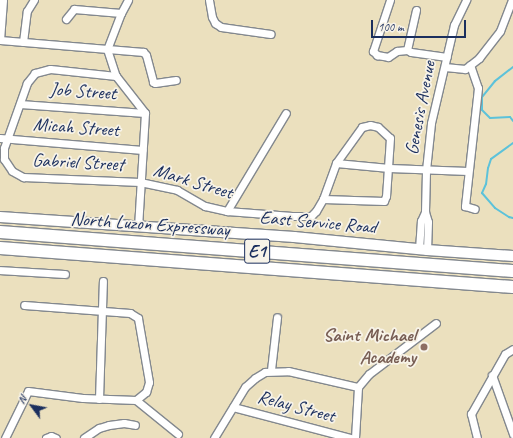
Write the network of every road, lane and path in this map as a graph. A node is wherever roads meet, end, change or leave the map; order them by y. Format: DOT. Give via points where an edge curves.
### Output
graph roads {
  1 [pos="3,0"];
  2 [pos="34,0"];
  3 [pos="128,0"];
  4 [pos="209,0"];
  5 [pos="390,0"];
  6 [pos="466,0"];
  7 [pos="512,0"];
  8 [pos="416,10"];
  9 [pos="121,13"];
  10 [pos="66,19"];
  11 [pos="271,34"];
  12 [pos="0,40"];
  13 [pos="23,42"];
  14 [pos="107,49"];
  15 [pos="407,50"];
  16 [pos="447,57"];
  17 [pos="470,65"];
  18 [pos="445,67"];
  19 [pos="116,76"];
  20 [pos="176,80"];
  21 [pos="20,104"];
  22 [pos="144,113"];
  23 [pos="286,113"];
  24 [pos="3,139"];
  25 [pos="142,150"];
  26 [pos="336,163"];
  27 [pos="388,168"];
  28 [pos="426,170"];
  29 [pos="468,171"];
  30 [pos="140,182"];
  31 [pos="323,199"];
  32 [pos="475,210"];
  33 [pos="227,211"];
  34 [pos="0,217"];
  35 [pos="138,227"];
  36 [pos="0,232"];
  37 [pos="0,248"];
  38 [pos="423,250"];
  39 [pos="513,256"];
  40 [pos="0,270"];
  41 [pos="513,271"];
  42 [pos="65,274"];
  43 [pos="104,282"];
  44 [pos="513,286"];
  45 [pos="24,305"];
  46 [pos="102,312"];
  47 [pos="277,317"];
  48 [pos="436,323"];
  49 [pos="513,350"];
  50 [pos="271,370"];
  51 [pos="492,375"];
  52 [pos="358,387"];
  53 [pos="99,399"];
  54 [pos="136,400"];
  55 [pos="233,407"];
  56 [pos="134,425"];
  57 [pos="178,434"];
  58 [pos="513,434"];
  59 [pos="5,438"];
  60 [pos="46,438"];
  61 [pos="56,438"];
  62 [pos="84,438"];
  63 [pos="214,438"];
  64 [pos="350,438"];
  65 [pos="355,438"];
  66 [pos="477,438"];
  1 -- 12 [label="street"];
  2 -- 13 [label="street" via="27,11"];
  3 -- 9 [label="street"];
  4 -- 11 [label="street" via="212,17 221,27"];
  5 -- 15 [label="street" via="373,51 376,55 388,56"];
  6 -- 16 [label="street, Genesis Avenue" via="454,25"];
  7 -- 17 [label="street" via="500,31 479,58"];
  8 -- 15 [label="street"];
  9 -- 10 [label="street" via="74,9"];
  9 -- 14 [label="street"];
  12 -- 13 [label="street"];
  13 -- 14 [label="street"];
  14 -- 19 [label="street"];
  14 -- 20 [label="street" via="143,52 153,82"];
  15 -- 16 [label="street"];
  16 -- 18 [label="street, Genesis Avenue"];
  17 -- 18 [label="street" via="465,69"];
  17 -- 29 [label="street" via="478,88"];
  18 -- 28 [label="street, Genesis Avenue" via="431,123"];
  19 -- 21 [label="street, Gabriel Street" via="50,69 35,73 27,83"];
  19 -- 22 [label="street"];
  21 -- 22 [label="street, Job Street"];
  21 -- 24 [label="street, Gabriel Street"];
  22 -- 25 [label="street"];
  23 -- 33 [label="street"];
  24 -- 25 [label="street, Micah Street"];
  24 -- 30 [label="street, Gabriel Street" via="4,159 12,171 23,177"];
  25 -- 30 [label="street"];
  26 -- 27 [label="street"];
  26 -- 27 [label="street, Mark Street" via="362,127 370,125 378,127 390,138"];
  26 -- 31 [label="street, Mark Street"];
  27 -- 28 [label="street"];
  27 -- 31 [label="street" via="384,201"];
  28 -- 29 [label="street"];
  28 -- 38 [label="street, Genesis Avenue" via="425,212 428,222"];
  29 -- 32 [label="street" via="465,206"];
  30 -- 33 [label="street, Mark Street" via="177,190 205,206"];
  30 -- 35 [label="street"];
  31 -- 33 [label="street, Mark Street" via="310,216"];
  34 -- 35 [label="main road, East Service Road"];
  35 -- 38 [label="main road, East Service Road" via="294,237"];
  36 -- 41 [label="highway, North Luzon Expressway / E1"];
  37 -- 44 [label="highway, North Luzon Expressway / E1"];
  38 -- 39 [label="main road, East Service Road"];
  40 -- 42 [label="street"];
  43 -- 46 [label="street"];
  45 -- 46 [label="street"];
  46 -- 53 [label="street"];
  46 -- 54 [label="street" via="130,313 138,318 149,382 146,392"];
  47 -- 50 [label="street"];
  48 -- 52 [label="street" via="369,374"];
  49 -- 51 [label="street" via="505,354"];
  50 -- 52 [label="street" via="288,371"];
  50 -- 55 [label="street" via="255,378 245,387"];
  51 -- 58 [label="street"];
  51 -- 66 [label="street" via="471,414"];
  52 -- 65 [label="street"];
  53 -- 54 [label="street"];
  53 -- 59 [label="street" via="28,391"];
  54 -- 57 [label="street"];
  55 -- 63 [label="street"];
  55 -- 64 [label="street, Relay Street"];
  56 -- 62 [label="street" via="109,425"];
  60 -- 61 [label="street"];
}
